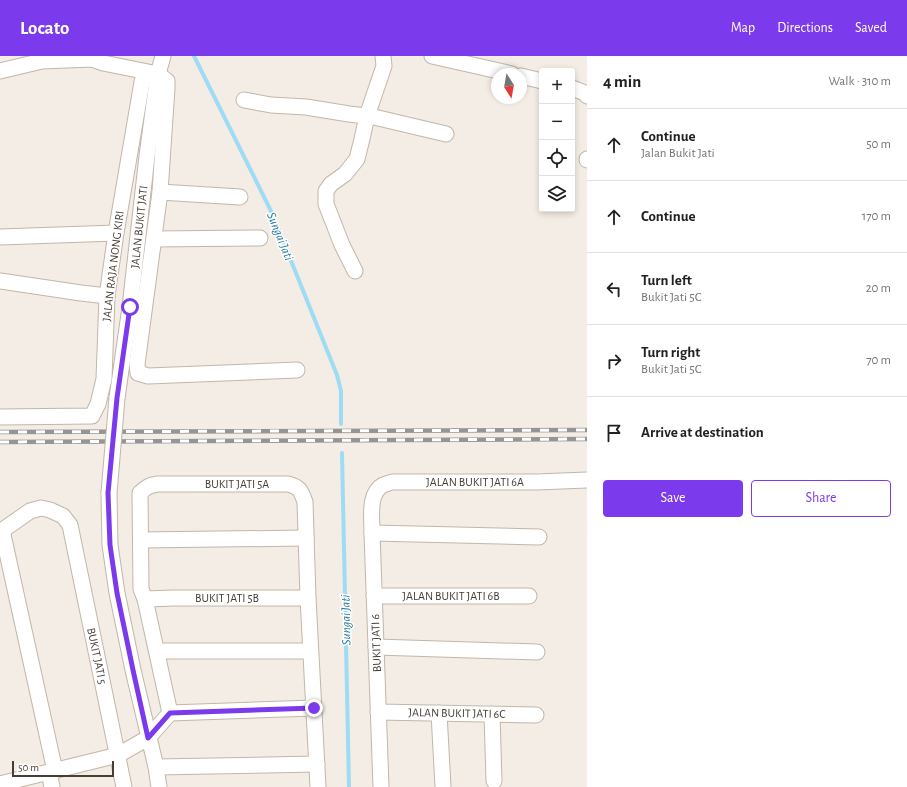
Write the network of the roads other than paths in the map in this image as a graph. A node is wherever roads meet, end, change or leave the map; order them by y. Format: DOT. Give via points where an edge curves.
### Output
graph roads {
  1 [pos="163,56"];
  2 [pos="383,56"];
  3 [pos="432,56"];
  4 [pos="491,69"];
  5 [pos="0,71"];
  6 [pos="152,73"];
  7 [pos="527,77"];
  8 [pos="539,80"];
  9 [pos="575,89"];
  10 [pos="587,96"];
  11 [pos="244,100"];
  12 [pos="367,116"];
  13 [pos="446,134"];
  14 [pos="160,192"];
  15 [pos="240,196"];
  16 [pos="116,233"];
  17 [pos="0,237"];
  18 [pos="260,238"];
  19 [pos="154,239"];
  20 [pos="355,271"];
  21 [pos="0,281"];
  22 [pos="107,296"];
  23 [pos="297,370"];
  24 [pos="0,417"];
  25 [pos="587,480"];
  26 [pos="372,500"];
  27 [pos="1,531"];
  28 [pos="372,533"];
  29 [pos="539,537"];
  30 [pos="306,538"];
  31 [pos="141,540"];
  32 [pos="374,596"];
  33 [pos="529,596"];
  34 [pos="308,598"];
  35 [pos="145,599"];
  36 [pos="376,647"];
  37 [pos="157,651"];
  38 [pos="310,651"];
  39 [pos="537,652"];
  40 [pos="314,708"];
  41 [pos="378,712"];
  42 [pos="170,713"];
  43 [pos="439,713"];
  44 [pos="492,714"];
  45 [pos="536,715"];
  46 [pos="148,738"];
  47 [pos="118,755"];
  48 [pos="317,764"];
  49 [pos="156,767"];
  50 [pos="52,771"];
  51 [pos="494,781"];
  52 [pos="0,784"];
  53 [pos="52,787"];
  54 [pos="124,787"];
  55 [pos="159,787"];
  56 [pos="318,787"];
  57 [pos="381,787"];
  58 [pos="443,787"];
  1 -- 6 [label="street, JALAN BUKIT JATI"];
  2 -- 12 [label="street" via="384,66"];
  3 -- 4 [label="street"];
  5 -- 6 [label="street" via="42,61 92,59"];
  6 -- 14 [label="street" via="167,81"];
  6 -- 16 [label="street, JALAN RAJA NONG KIRI" via="142,82"];
  6 -- 46 [label="street, JALAN BUKIT JATI, bridge" via="147,156 108,493 110,545 117,593"];
  7 -- 8 [label="street"];
  9 -- 10 [label="street"];
  11 -- 12 [label="street"];
  12 -- 13 [label="street"];
  12 -- 20 [label="street" via="357,160 326,191 326,204"];
  14 -- 15 [label="street"];
  14 -- 19 [label="street"];
  16 -- 17 [label="street"];
  16 -- 22 [label="street, JALAN RAJA NONG KIRI"];
  18 -- 19 [label="street"];
  19 -- 23 [label="street" via="138,372 148,376"];
  21 -- 22 [label="street"];
  22 -- 24 [label="street, JALAN RAJA NONG KIRI" via="104,379 98,404 92,416"];
  25 -- 26 [label="street, JALAN BUKIT JATI 6A" via="392,482 376,491"];
  26 -- 28 [label="street, BUKIT JATI 6"];
  27 -- 47 [label="street, BUKIT JATI 5" via="30,511 41,508 63,516 70,525"];
  27 -- 50 [label="street"];
  28 -- 29 [label="street"];
  28 -- 32 [label="street, BUKIT JATI 6"];
  30 -- 31 [label="street"];
  30 -- 31 [label="street, BUKIT JATI 5A" via="305,502 302,492 296,486 158,484 150,485 140,493"];
  30 -- 34 [label="street"];
  31 -- 35 [label="street" via="141,589"];
  32 -- 33 [label="street, JALAN BUKIT JATI 6B"];
  32 -- 36 [label="street, BUKIT JATI 6"];
  34 -- 35 [label="street, BUKIT JATI 5B"];
  34 -- 38 [label="street"];
  35 -- 37 [label="street"];
  36 -- 39 [label="street"];
  36 -- 41 [label="street, BUKIT JATI 6"];
  37 -- 38 [label="street"];
  37 -- 42 [label="street"];
  38 -- 40 [label="street"];
  40 -- 42 [label="street"];
  40 -- 48 [label="street"];
  41 -- 43 [label="street, JALAN BUKIT JATI 6C"];
  41 -- 57 [label="street, BUKIT JATI 6"];
  42 -- 46 [label="street"];
  43 -- 44 [label="street, JALAN BUKIT JATI 6C"];
  43 -- 58 [label="street"];
  44 -- 45 [label="street, JALAN BUKIT JATI 6C"];
  44 -- 51 [label="street"];
  46 -- 47 [label="street"];
  46 -- 49 [label="street"];
  47 -- 50 [label="street"];
  47 -- 54 [label="street, BUKIT JATI 5"];
  48 -- 49 [label="street"];
  48 -- 56 [label="street"];
  49 -- 55 [label="street"];
  50 -- 52 [label="street"];
  50 -- 53 [label="street"];
}
